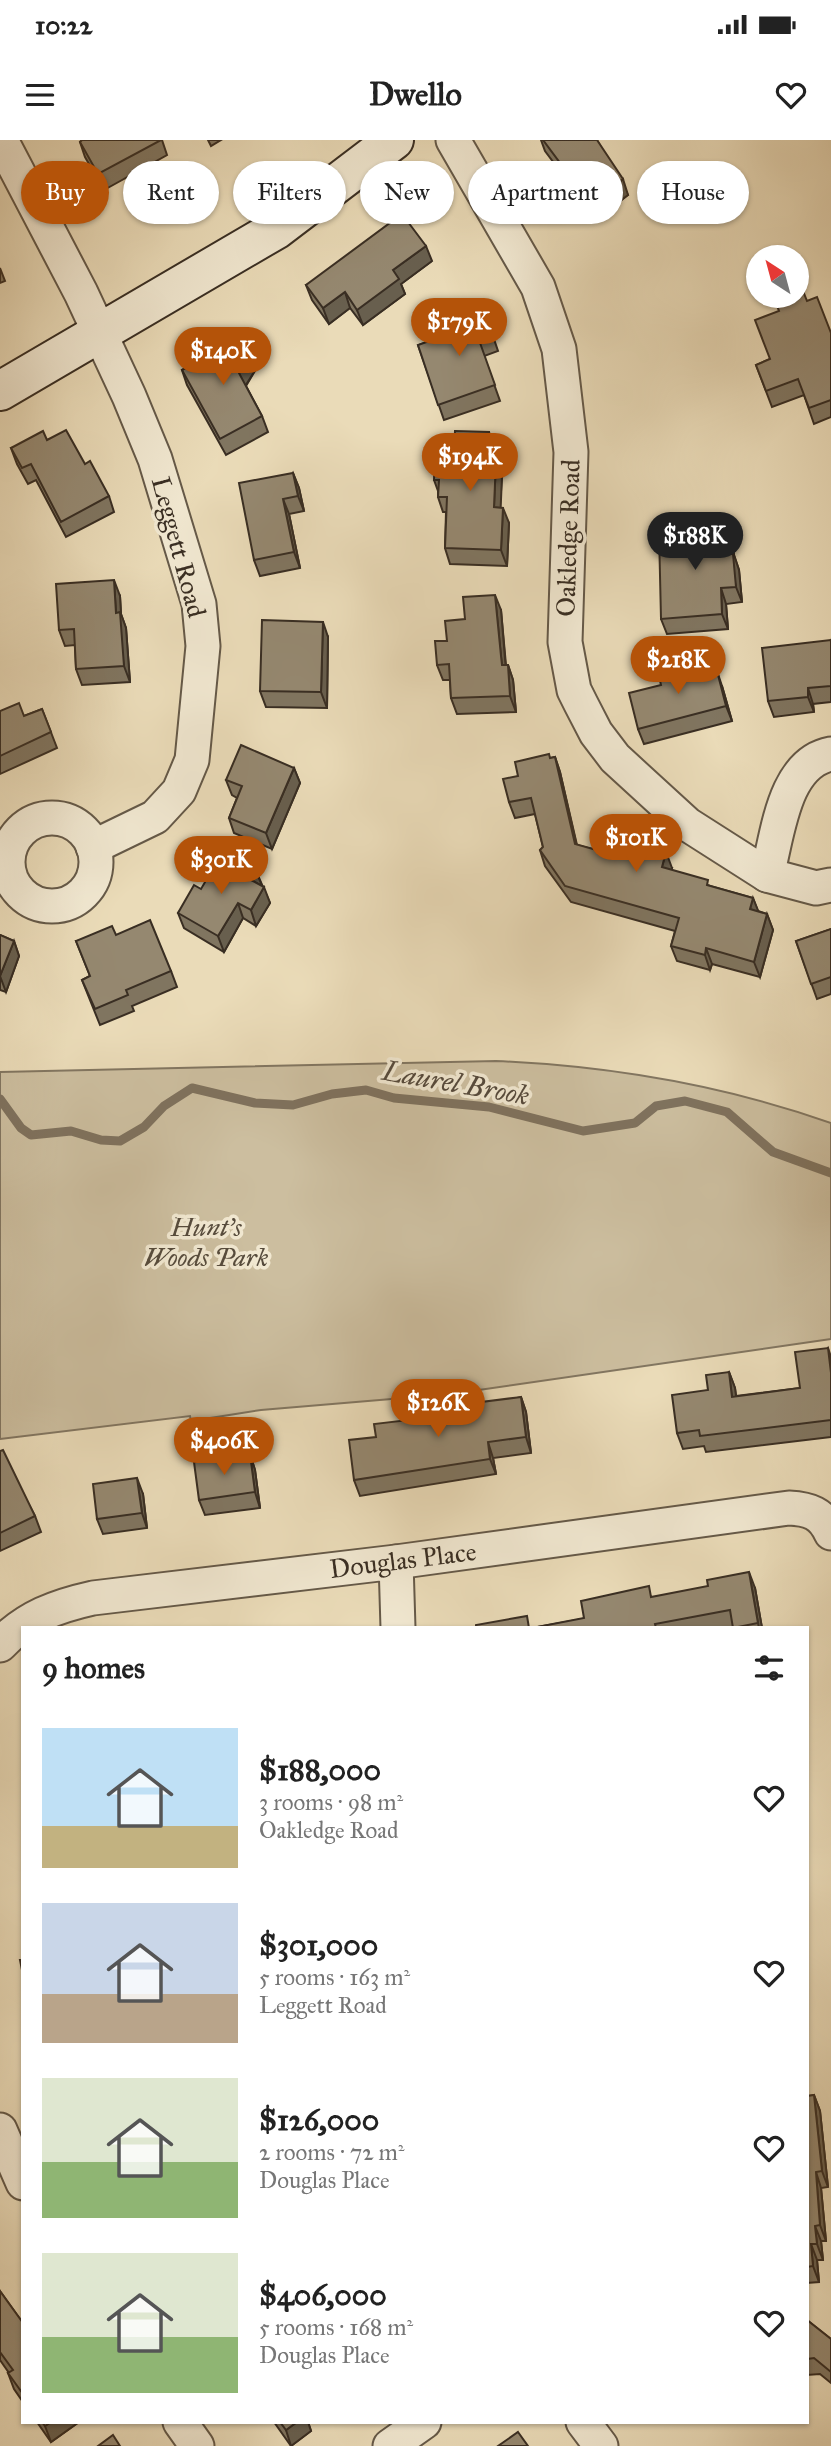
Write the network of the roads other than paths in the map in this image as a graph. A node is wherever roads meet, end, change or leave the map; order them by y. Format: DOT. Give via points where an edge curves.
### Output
graph roads {
  1 [pos="1,140"];
  2 [pos="394,140"];
  3 [pos="453,140"];
  4 [pos="100,334"];
  5 [pos="0,391"];
  6 [pos="831,754"];
  7 [pos="93,847"];
  8 [pos="767,874"];
  9 [pos="831,885"];
  10 [pos="825,1524"];
  11 [pos="396,1562"];
  12 [pos="22,1626"];
  13 [pos="398,1626"];
  14 [pos="21,1627"];
  15 [pos="0,1645"];
  16 [pos="0,2130"];
  17 [pos="21,2178"];
  18 [pos="181,2424"];
  19 [pos="421,2424"];
  20 [pos="584,2424"];
  21 [pos="197,2446"];
  22 [pos="390,2446"];
  23 [pos="601,2446"];
  1 -- 4 [label="street, Leggett Road"];
  2 -- 4 [label="street" via="277,229"];
  3 -- 8 [label="street, Oakledge Road" via="538,287 559,349 571,452 565,642 574,690 615,758 687,824"];
  4 -- 5 [label="street"];
  4 -- 7 [label="street, Leggett Road" via="155,458 199,604 203,646 192,760 179,791 155,817"];
  6 -- 8 [label="street" via="812,760 793,780"];
  8 -- 9 [label="street, Oakledge Road" via="816,888"];
  10 -- 11 [label="street, Douglas Place" via="805,1509 789,1508"];
  11 -- 12 [label="street, Douglas Place" via="93,1598 60,1606"];
  11 -- 13 [label="street"];
  14 -- 15 [label="street, Douglas Place"];
  16 -- 17 [label="street"];
  18 -- 21 [label="street"];
  19 -- 22 [label="street"];
  20 -- 23 [label="street"];
}
